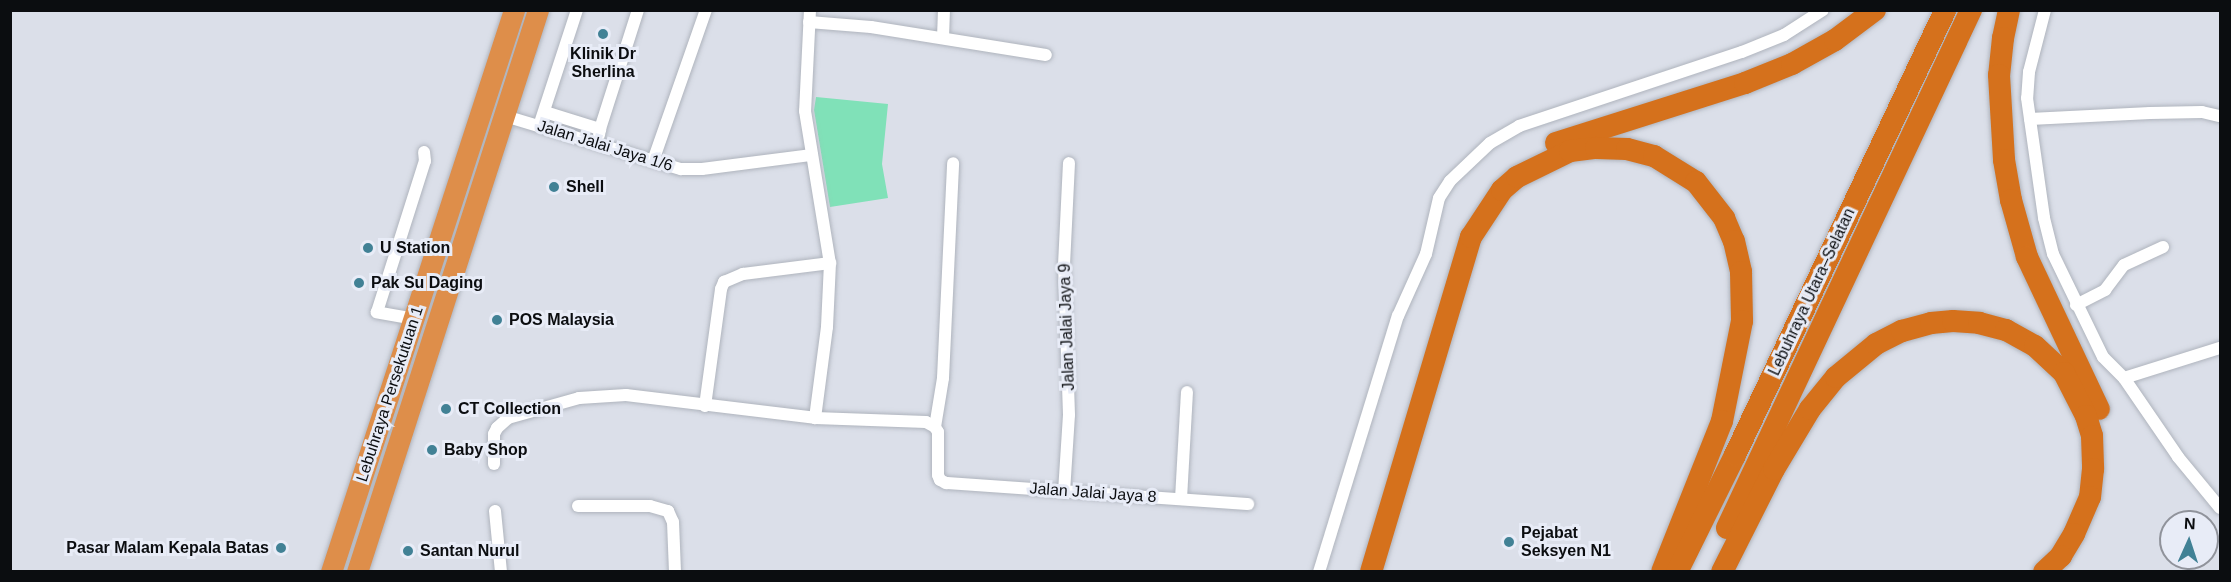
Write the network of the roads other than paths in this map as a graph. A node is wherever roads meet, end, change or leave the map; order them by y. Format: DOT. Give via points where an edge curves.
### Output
graph roads {
  1 [pos="514,10"];
  2 [pos="538,10"];
  3 [pos="577,10"];
  4 [pos="638,10"];
  5 [pos="706,10"];
  6 [pos="944,10"];
  7 [pos="1823,10"];
  8 [pos="1875,10"];
  9 [pos="1945,10"];
  10 [pos="1971,10"];
  11 [pos="2009,10"];
  12 [pos="809,16"];
  13 [pos="2043,16"];
  14 [pos="943,38"];
  15 [pos="1046,55"];
  16 [pos="544,112"];
  17 [pos="505,116"];
  18 [pos="2220,116"];
  19 [pos="2030,119"];
  20 [pos="539,126"];
  21 [pos="600,129"];
  22 [pos="598,142"];
  23 [pos="424,152"];
  24 [pos="812,155"];
  25 [pos="653,161"];
  26 [pos="1069,162"];
  27 [pos="953,163"];
  28 [pos="2163,247"];
  29 [pos="830,263"];
  30 [pos="2076,305"];
  31 [pos="415,319"];
  32 [pos="2220,348"];
  33 [pos="2124,378"];
  34 [pos="1187,392"];
  35 [pos="705,405"];
  36 [pos="815,418"];
  37 [pos="935,427"];
  38 [pos="494,464"];
  39 [pos="1064,492"];
  40 [pos="1180,499"];
  41 [pos="1248,504"];
  42 [pos="578,506"];
  43 [pos="2220,508"];
  44 [pos="495,511"];
  45 [pos="331,572"];
  46 [pos="357,572"];
  47 [pos="501,572"];
  48 [pos="675,572"];
  49 [pos="1319,572"];
  50 [pos="1355,572"];
  51 [pos="1371,572"];
  52 [pos="1662,572"];
  53 [pos="1677,572"];
  54 [pos="1707,572"];
  55 [pos="1722,572"];
  56 [pos="2044,572"];
  57 [pos="2060,572"];
  1 -- 31 [label="highway, Lebuhraya Persekutuan 1"];
  2 -- 17 [label="highway, Lebuhraya Persekutuan 1"];
  3 -- 16 [label="street"];
  4 -- 21 [label="street"];
  5 -- 25 [label="street"];
  6 -- 14 [label="street"];
  7 -- 49 [label="street" via="1784,35 1742,52 1519,126 1490,143 1450,181 1439,198 1426,254 1398,316"];
  8 -- 50 [label="highway" via="1835,40 1792,63 1745,83 1541,148 1503,172 1458,235"];
  9 -- 53 [label="highway, Lebuhraya Utara–Selatan"];
  10 -- 54 [label="highway, Lebuhraya Utara–Selatan"];
  11 -- 57 [label="highway" via="1999,75 2004,160 2011,200 2027,258 2092,391 2108,444 2102,504 2086,538"];
  12 -- 14 [label="street"];
  12 -- 24 [label="street" via="805,111"];
  13 -- 19 [label="street" via="2028,80"];
  14 -- 15 [label="street"];
  16 -- 20 [label="street"];
  16 -- 21 [label="street"];
  17 -- 20 [label="street, Jalan Jalai Jaya 1/6"];
  17 -- 46 [label="highway, Lebuhraya Persekutuan 1"];
  18 -- 19 [label="street" via="2202,112"];
  19 -- 30 [label="street" via="2046,230"];
  20 -- 22 [label="street, Jalan Jalai Jaya 1/6"];
  21 -- 22 [label="street"];
  22 -- 25 [label="street, Jalan Jalai Jaya 1/6"];
  23 -- 31 [label="street" via="425,160 377,312"];
  24 -- 25 [label="street, Jalan Jalai Jaya 1/6" via="695,170"];
  24 -- 29 [label="street"];
  26 -- 39 [label="street, Jalan Jalai Jaya 9" via="1064,265 1069,415"];
  27 -- 37 [label="street" via="943,378"];
  28 -- 30 [label="street" via="2124,265 2105,290"];
  29 -- 35 [label="street" via="743,274 724,282"];
  29 -- 36 [label="street" via="827,327"];
  30 -- 33 [label="street" via="2103,357"];
  31 -- 45 [label="highway, Lebuhraya Persekutuan 1"];
  32 -- 33 [label="street"];
  33 -- 43 [label="street" via="2178,457"];
  34 -- 40 [label="street"];
  35 -- 36 [label="street"];
  35 -- 38 [label="street" via="611,395 579,398 526,412 508,418 497,428"];
  36 -- 37 [label="street" via="926,422"];
  37 -- 39 [label="street, Jalan Jalai Jaya 8" via="940,480 959,485"];
  39 -- 40 [label="street, Jalan Jalai Jaya 8"];
  40 -- 41 [label="street, Jalan Jalai Jaya 8"];
  42 -- 48 [label="street" via="658,507 668,511 673,522"];
  44 -- 47 [label="street"];
  51 -- 52 [label="highway" via="1471,237 1502,190 1517,177 1570,151 1596,148 1627,149 1654,156 1696,182 1724,218 1741,272 1742,321 1722,421"];
  55 -- 56 [label="highway" via="1774,469 1810,409 1836,377 1876,344 1902,331 1953,321 1979,322 2006,330 2035,346 2064,373 2086,416 2093,447 2090,497 2070,541"];
}
